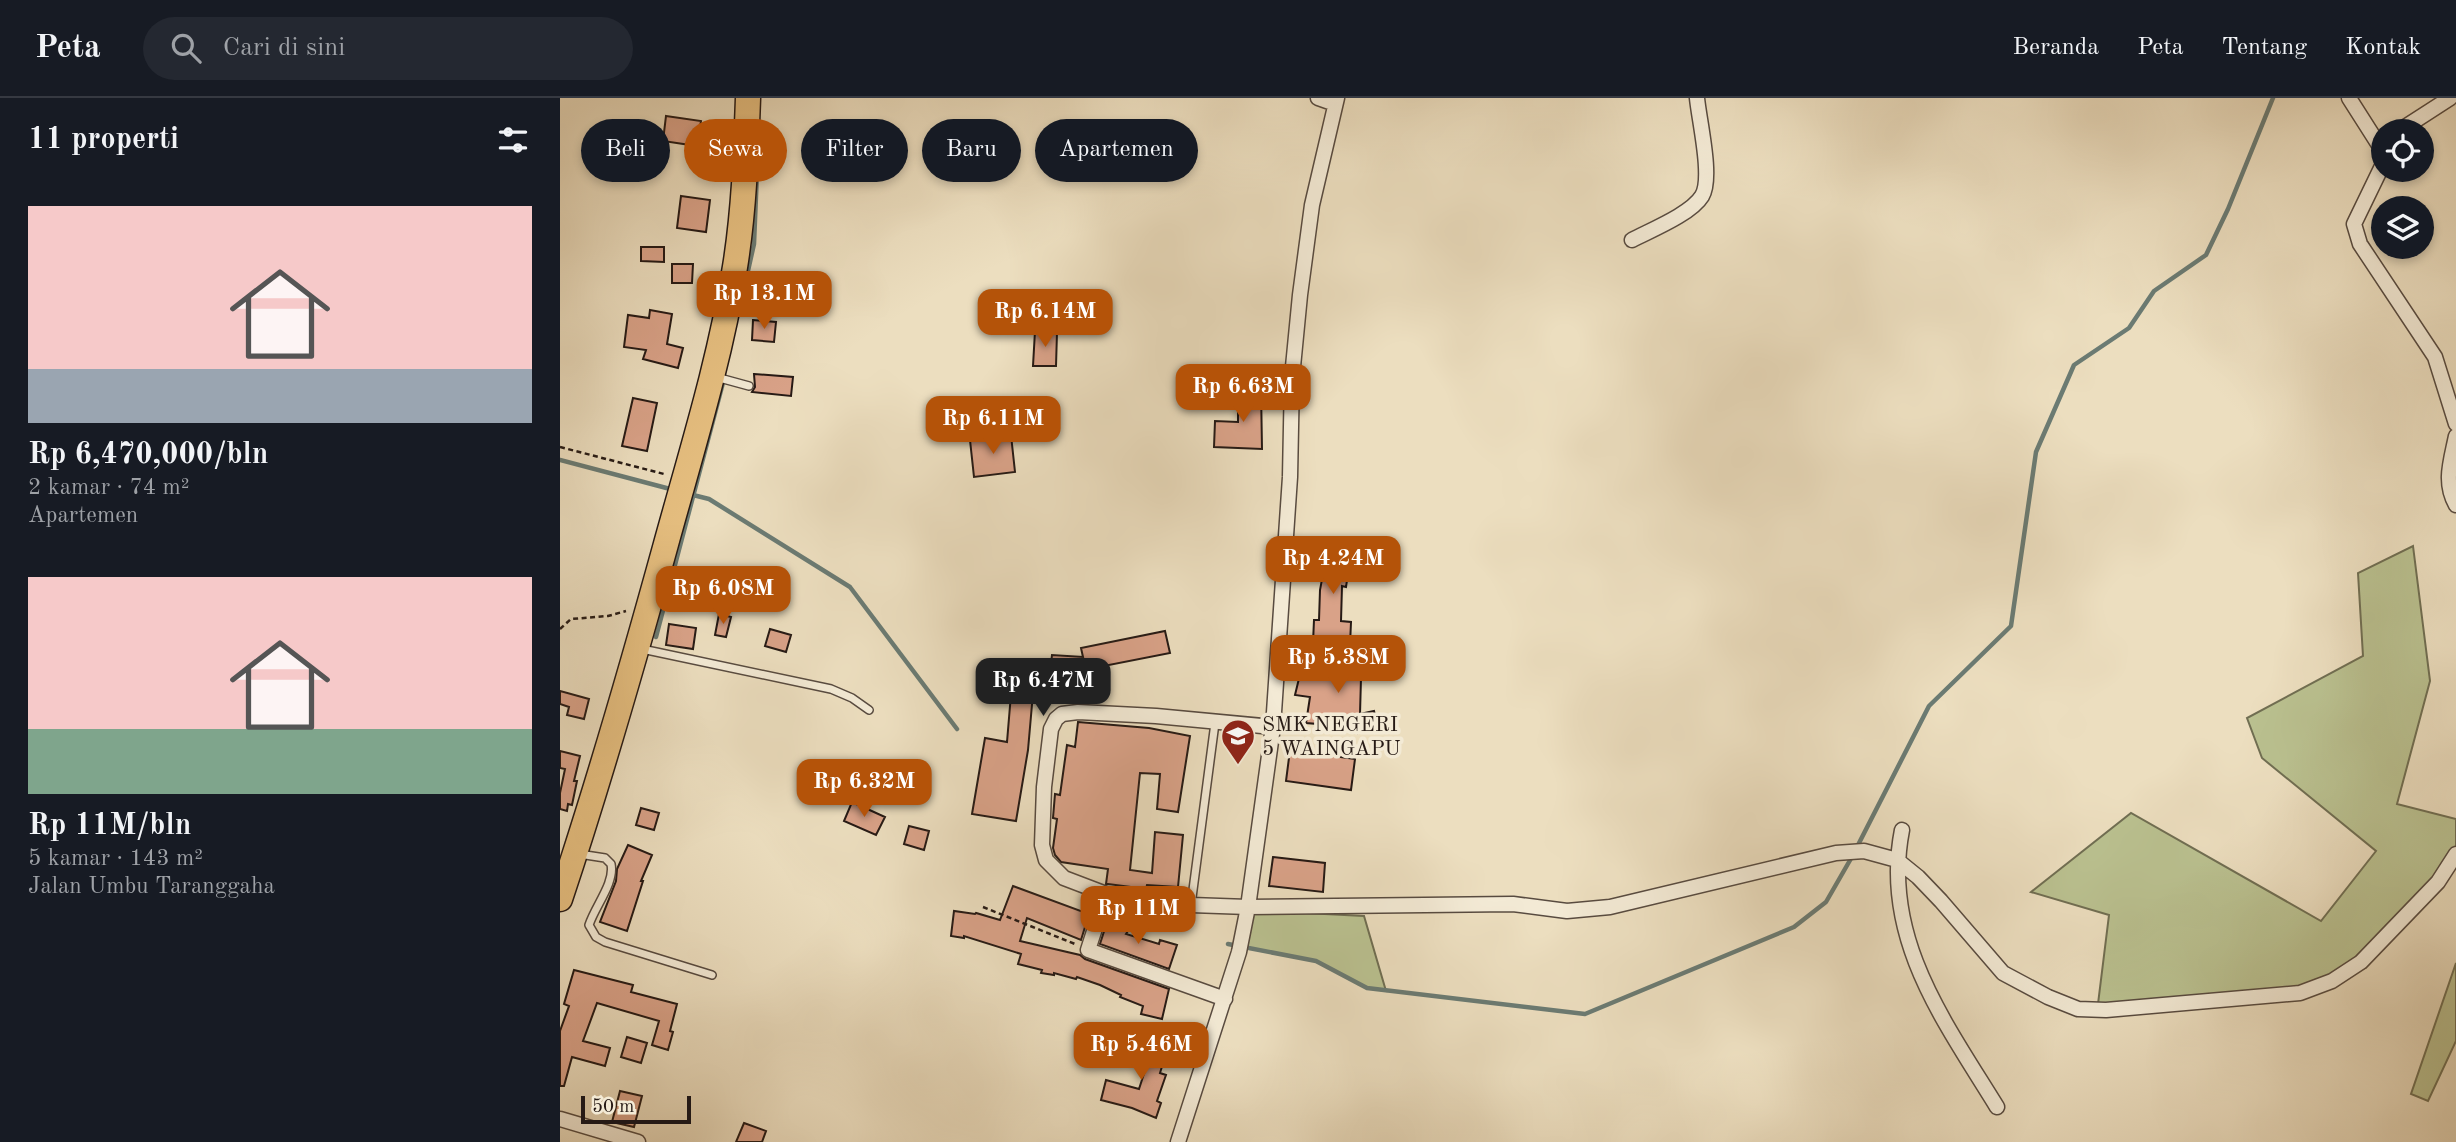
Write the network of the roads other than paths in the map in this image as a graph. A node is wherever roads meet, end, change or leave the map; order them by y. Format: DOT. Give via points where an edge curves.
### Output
graph roads {
  1 [pos="748,98"];
  2 [pos="1318,98"];
  3 [pos="1697,98"];
  4 [pos="2349,98"];
  5 [pos="2450,98"];
  6 [pos="1336,101"];
  7 [pos="2418,119"];
  8 [pos="2371,133"];
  9 [pos="2374,182"];
  10 [pos="1632,240"];
  11 [pos="720,378"];
  12 [pos="749,386"];
  13 [pos="2456,424"];
  14 [pos="2456,436"];
  15 [pos="2456,505"];
  16 [pos="638,648"];
  17 [pos="869,709"];
  18 [pos="1215,723"];
  19 [pos="1273,727"];
  20 [pos="1902,830"];
  21 [pos="576,853"];
  22 [pos="2456,854"];
  23 [pos="1897,860"];
  24 [pos="1106,894"];
  25 [pos="560,899"];
  26 [pos="1191,905"];
  27 [pos="1248,907"];
  28 [pos="712,975"];
  29 [pos="1225,999"];
  30 [pos="1997,1107"];
  31 [pos="560,1119"];
  32 [pos="638,1142"];
  33 [pos="1178,1142"];
  1 -- 11 [label="highway" via="740,230"];
  2 -- 6 [label="street"];
  3 -- 10 [label="street" via="1706,172 1702,196"];
  4 -- 8 [label="street"];
  5 -- 7 [label="street"];
  6 -- 19 [label="street" via="1312,205 1300,295"];
  9 -- 13 [label="street" via="2354,224 2356,234 2435,357"];
  11 -- 12 [label="lane"];
  11 -- 16 [label="highway" via="682,487"];
  14 -- 15 [label="street" via="2448,480"];
  16 -- 17 [label="lane" via="831,689"];
  16 -- 21 [label="highway"];
  18 -- 19 [label="street"];
  18 -- 24 [label="street" via="1077,712 1056,719 1044,788 1042,845 1054,870"];
  18 -- 26 [label="lane"];
  19 -- 27 [label="street"];
  20 -- 23 [label="street"];
  21 -- 25 [label="highway"];
  21 -- 28 [label="lane" via="605,858 611,864 611,877 590,925 596,937"];
  22 -- 23 [label="street" via="2438,882 2361,962 2333,981 2301,993 2106,1010 2078,1009 2003,973 1933,893"];
  23 -- 27 [label="street" via="1864,851 1836,853 1585,911 1513,904"];
  23 -- 30 [label="street" via="1902,917 1917,967"];
  24 -- 26 [label="street"];
  24 -- 29 [label="street" via="1088,950"];
  26 -- 27 [label="street"];
  27 -- 29 [label="street"];
  29 -- 33 [label="street"];
  31 -- 32 [label="street"];
}
